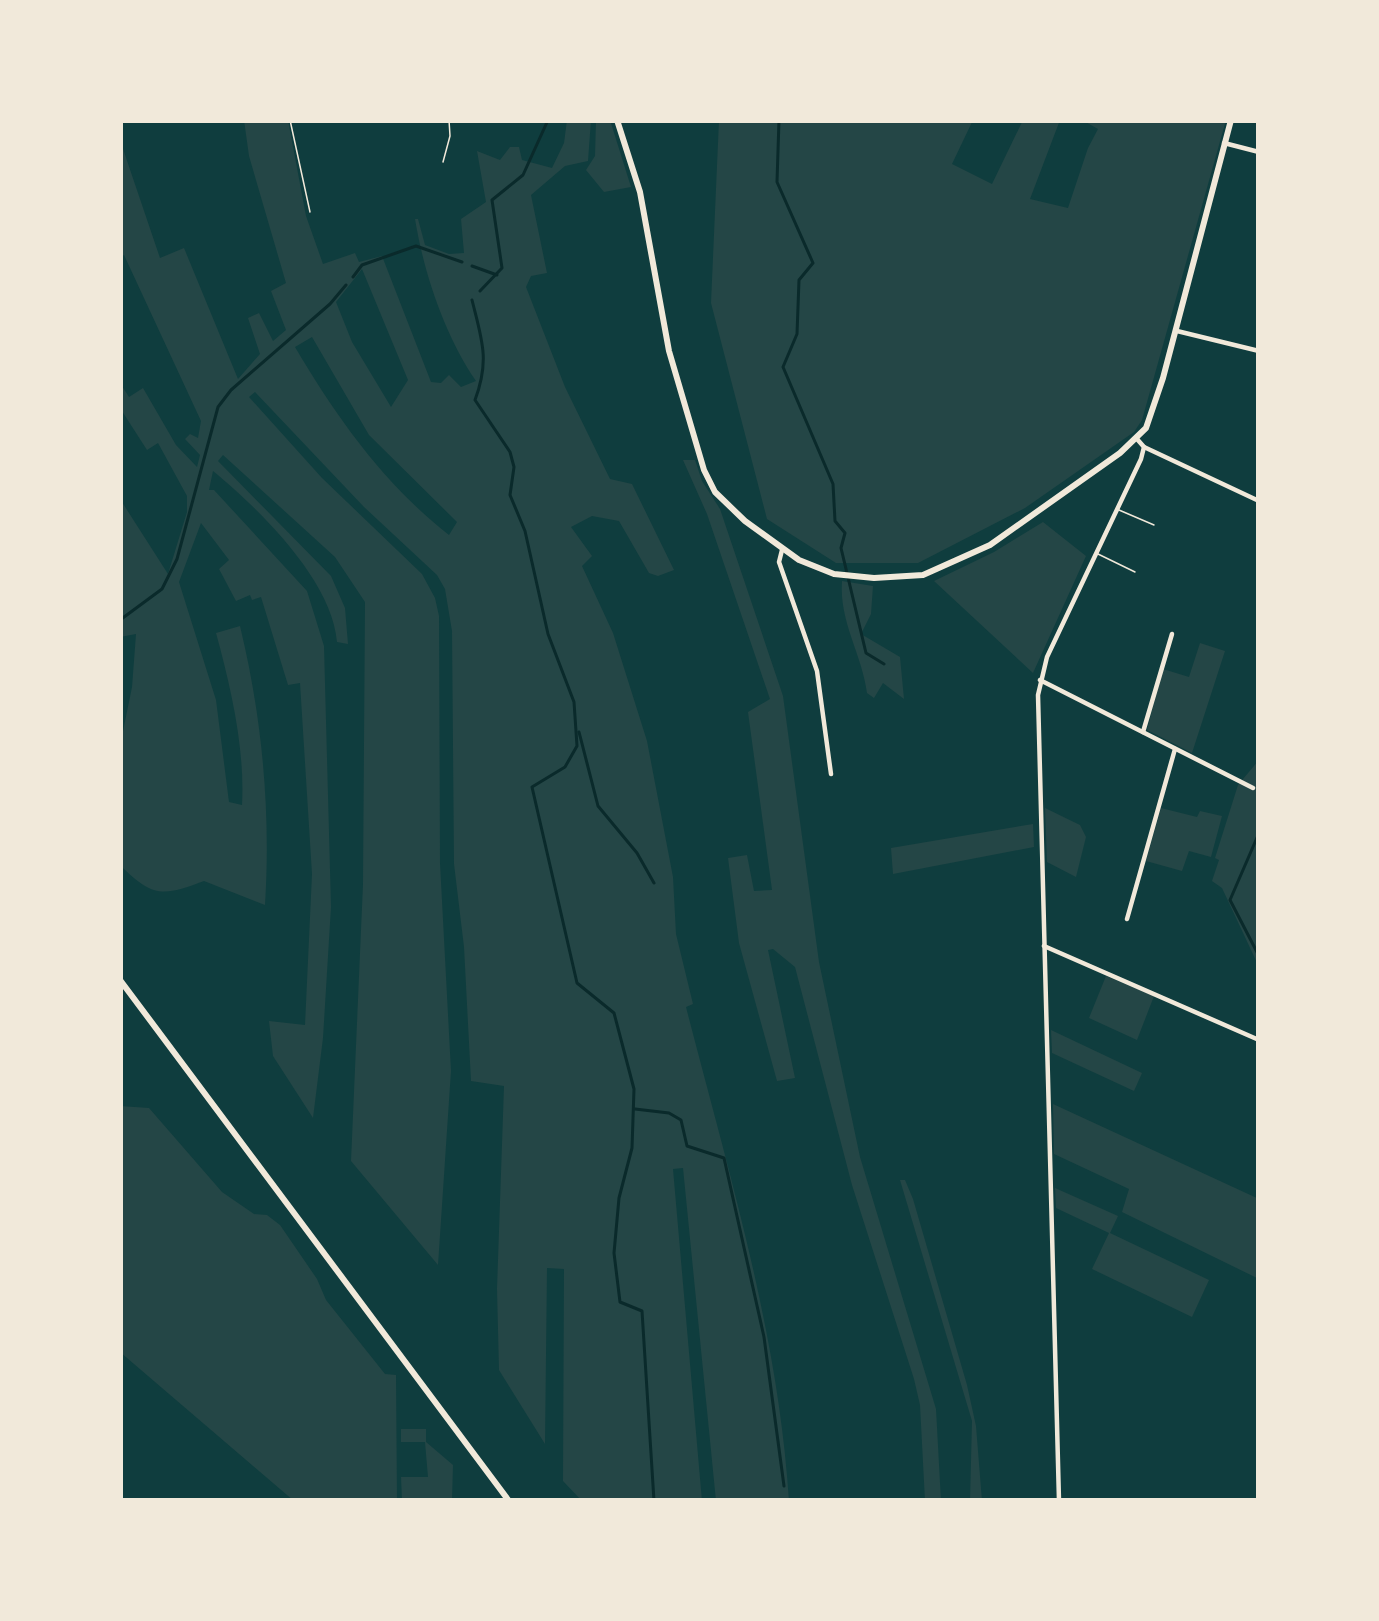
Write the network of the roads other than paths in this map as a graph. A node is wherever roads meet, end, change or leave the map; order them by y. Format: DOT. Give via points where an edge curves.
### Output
graph roads {
  1 [pos="290,120"];
  2 [pos="448,120"];
  3 [pos="617,120"];
  4 [pos="1231,120"];
  5 [pos="1224,143"];
  6 [pos="1259,152"];
  7 [pos="443,162"];
  8 [pos="310,212"];
  9 [pos="1175,330"];
  10 [pos="1259,351"];
  11 [pos="1137,440"];
  12 [pos="1144,447"];
  13 [pos="1259,501"];
  14 [pos="1115,508"];
  15 [pos="1154,525"];
  16 [pos="781,549"];
  17 [pos="1095,552"];
  18 [pos="1135,572"];
  19 [pos="1172,634"];
  20 [pos="1040,680"];
  21 [pos="1143,732"];
  22 [pos="1175,748"];
  23 [pos="831,774"];
  24 [pos="1253,788"];
  25 [pos="1127,919"];
  26 [pos="1042,946"];
  27 [pos="120,980"];
  28 [pos="1259,1040"];
  29 [pos="509,1501"];
  30 [pos="1059,1501"];
  1 -- 8 [label="lane"];
  2 -- 7 [label="lane"];
  3 -- 16 [label="street" via="704,470 721,499"];
  4 -- 5 [label="street"];
  5 -- 6 [label="street"];
  5 -- 9 [label="street"];
  9 -- 10 [label="street"];
  9 -- 11 [label="street"];
  11 -- 12 [label="street"];
  11 -- 16 [label="street" via="990,545 922,575 851,577"];
  12 -- 13 [label="street"];
  12 -- 14 [label="street"];
  14 -- 15 [label="lane"];
  14 -- 17 [label="street"];
  16 -- 23 [label="street" via="817,671"];
  17 -- 18 [label="lane"];
  17 -- 20 [label="street"];
  19 -- 21 [label="street"];
  20 -- 21 [label="street"];
  20 -- 26 [label="street"];
  21 -- 22 [label="street"];
  22 -- 24 [label="street"];
  22 -- 25 [label="street"];
  26 -- 28 [label="street"];
  26 -- 30 [label="street"];
  27 -- 29 [label="street"];
}
